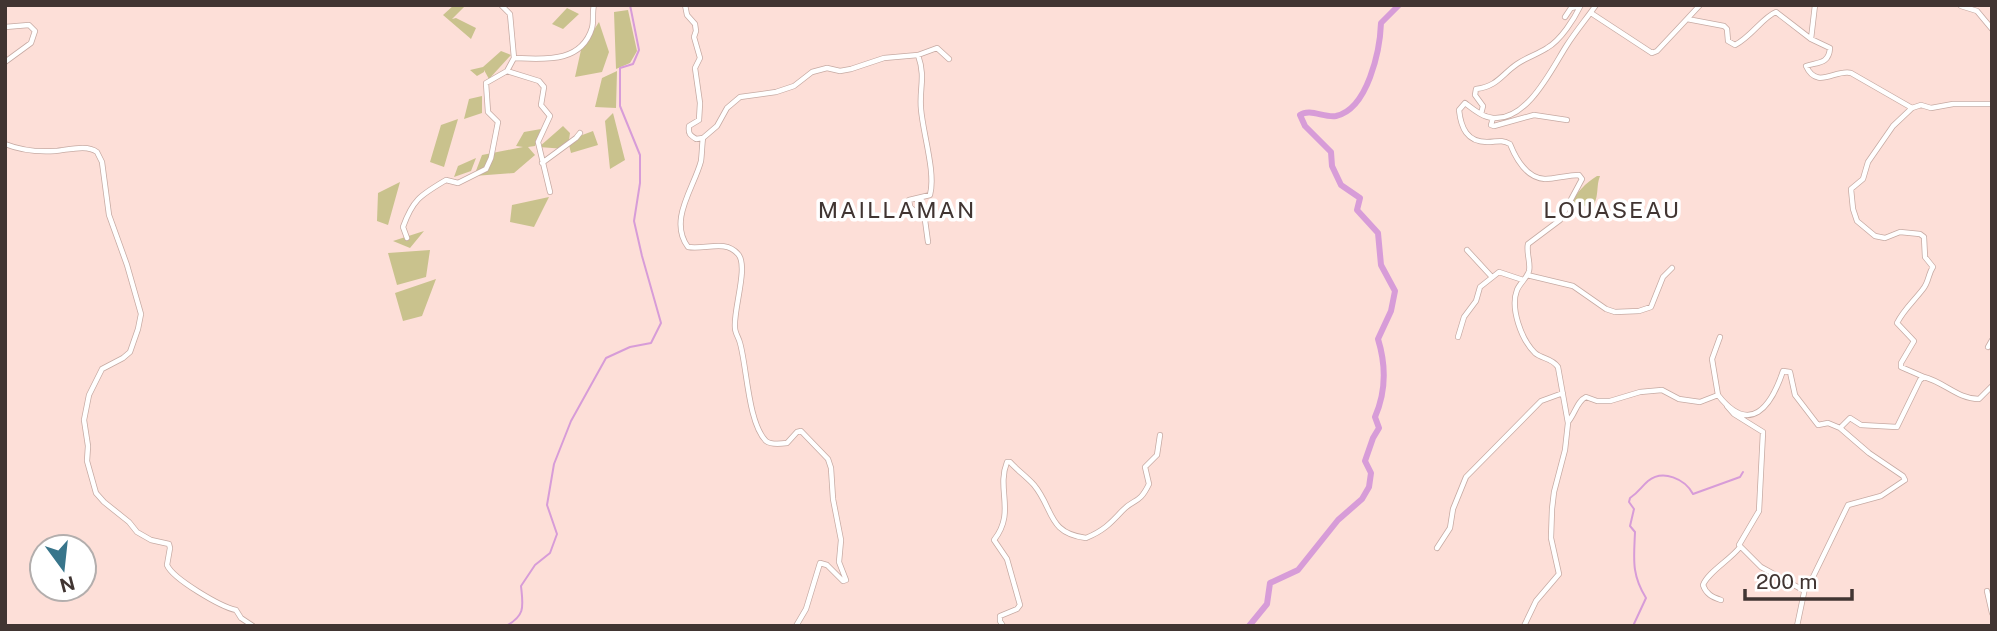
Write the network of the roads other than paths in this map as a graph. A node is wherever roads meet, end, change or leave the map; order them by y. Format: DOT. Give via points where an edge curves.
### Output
graph roads {
  1 [pos="501,5"];
  2 [pos="594,5"];
  3 [pos="685,5"];
  4 [pos="1580,5"];
  5 [pos="1597,5"];
  6 [pos="1700,5"];
  7 [pos="1815,5"];
  8 [pos="1961,6"];
  9 [pos="1591,13"];
  10 [pos="1565,17"];
  11 [pos="1687,19"];
  12 [pos="5,27"];
  13 [pos="1992,29"];
  14 [pos="1811,38"];
  15 [pos="918,55"];
  16 [pos="514,58"];
  17 [pos="949,59"];
  18 [pos="5,62"];
  19 [pos="507,71"];
  20 [pos="1992,104"];
  21 [pos="1912,108"];
  22 [pos="1480,114"];
  23 [pos="1493,118"];
  24 [pos="1567,120"];
  25 [pos="580,133"];
  26 [pos="703,138"];
  27 [pos="5,144"];
  28 [pos="542,163"];
  29 [pos="550,192"];
  30 [pos="407,238"];
  31 [pos="928,242"];
  32 [pos="1467,250"];
  33 [pos="1672,268"];
  34 [pos="1527,275"];
  35 [pos="1491,276"];
  36 [pos="1523,280"];
  37 [pos="1458,337"];
  38 [pos="1720,337"];
  39 [pos="1992,340"];
  40 [pos="1988,347"];
  41 [pos="1924,377"];
  42 [pos="1992,386"];
  43 [pos="1563,393"];
  44 [pos="1718,395"];
  45 [pos="1724,403"];
  46 [pos="1568,423"];
  47 [pos="1840,428"];
  48 [pos="1160,435"];
  49 [pos="1740,547"];
  50 [pos="1437,548"];
  51 [pos="1804,591"];
  52 [pos="1987,591"];
  53 [pos="1721,600"];
  54 [pos="1992,613"];
  55 [pos="253,626"];
  56 [pos="796,626"];
  57 [pos="1003,626"];
  58 [pos="1524,626"];
  59 [pos="1797,626"];
  1 -- 16 [label="street" via="510,14"];
  2 -- 16 [label="street" via="592,28 579,48 557,59"];
  3 -- 26 [label="street" via="695,24 700,58 695,68 699,120 688,131 696,139"];
  4 -- 10 [label="street"];
  4 -- 22 [label="street" via="1570,25 1546,49 1516,65 1498,82 1476,89 1483,106"];
  5 -- 9 [label="street"];
  6 -- 11 [label="street"];
  7 -- 14 [label="street"];
  8 -- 13 [label="street" via="1977,11"];
  9 -- 11 [label="street" via="1653,53"];
  9 -- 23 [label="street" via="1527,103"];
  11 -- 14 [label="street" via="1724,26 1728,41 1735,45 1776,12"];
  12 -- 18 [label="street" via="29,25 35,31 31,43"];
  14 -- 21 [label="street" via="1831,51 1819,64 1807,66 1808,71 1825,78 1851,73"];
  15 -- 17 [label="street" via="937,48"];
  15 -- 26 [label="street" via="884,58 851,69 827,68 812,72 794,86 740,97"];
  15 -- 31 [label="street" via="924,80 920,96 924,138 934,182 930,195 909,200 909,207 926,221"];
  16 -- 19 [label="street"];
  19 -- 28 [label="street" via="539,81 544,87 541,105 550,116 538,142"];
  19 -- 30 [label="street" via="486,83 488,112 498,122 486,169 458,183 446,180 421,195 402,227"];
  20 -- 21 [label="street"];
  21 -- 41 [label="street" via="1892,125 1851,192 1859,224 1877,237 1900,232 1924,237 1924,257 1933,267 1925,287 1897,323 1914,341 1901,367"];
  22 -- 23 [label="street"];
  22 -- 34 [label="street" via="1465,103 1460,107 1460,122 1468,136 1510,144 1518,163 1535,177 1579,175 1582,179 1559,220 1528,244"];
  23 -- 24 [label="street" via="1494,126 1534,114"];
  25 -- 28 [label="street"];
  26 -- 56 [label="street" via="700,163 682,211 683,241 700,249 727,246 741,260 734,329 757,424 766,441 786,443 801,431 831,468 841,540 839,562 846,580 820,563"];
  27 -- 55 [label="street" via="28,150 89,148 102,162 109,215 140,308 130,352 102,369 85,411 87,461 96,493 137,532 169,544 167,565 174,574 236,610"];
  28 -- 29 [label="street"];
  32 -- 35 [label="street"];
  33 -- 34 [label="street" via="1663,277 1651,307 1624,313 1606,309 1573,286"];
  34 -- 36 [label="street"];
  35 -- 36 [label="street" via="1499,272"];
  35 -- 37 [label="street" via="1480,287"];
  36 -- 43 [label="street" via="1515,299 1516,315 1536,354 1558,367"];
  38 -- 44 [label="street" via="1712,359"];
  39 -- 40 [label="street"];
  41 -- 42 [label="street" via="1968,398 1979,399"];
  41 -- 47 [label="street" via="1898,427 1861,425 1850,418"];
  43 -- 46 [label="street"];
  43 -- 50 [label="street" via="1541,401 1466,477 1450,528"];
  44 -- 45 [label="street"];
  44 -- 46 [label="street" via="1700,402 1662,390 1610,401 1586,397"];
  45 -- 47 [label="street" via="1746,416 1758,414 1786,370 1793,379 1795,395 1818,425"];
  45 -- 49 [label="street" via="1763,432 1759,510"];
  46 -- 58 [label="street" via="1552,509 1551,538 1559,574 1536,601"];
  47 -- 51 [label="street" via="1905,480 1881,496 1848,505"];
  48 -- 57 [label="street" via="1157,455 1144,467 1149,484 1144,495 1106,528 1086,538 1054,524 1034,485 1007,462 1004,525 994,540 1007,559 1020,605 1000,616"];
  49 -- 51 [label="street" via="1760,567"];
  49 -- 53 [label="street" via="1704,580 1707,593"];
  51 -- 59 [label="street"];
  52 -- 54 [label="street"];
}
